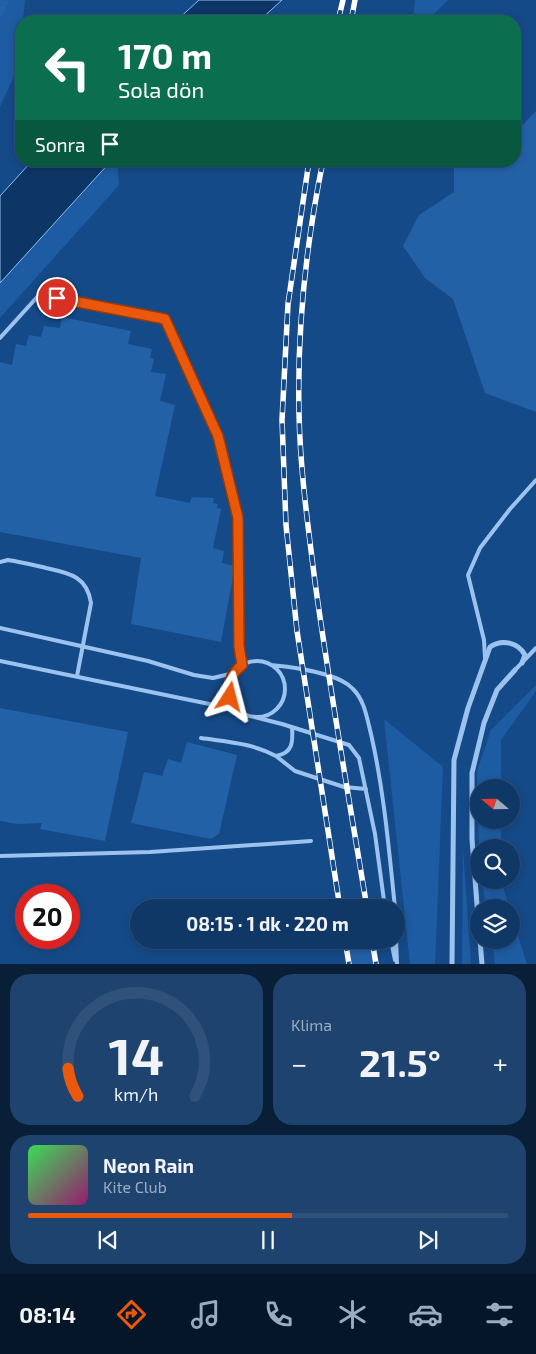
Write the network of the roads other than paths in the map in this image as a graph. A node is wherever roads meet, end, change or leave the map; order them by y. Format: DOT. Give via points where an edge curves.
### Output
graph roads {
  1 [pos="0,338"];
  2 [pos="536,480"];
  3 [pos="0,562"];
  4 [pos="0,628"];
  5 [pos="83,645"];
  6 [pos="536,648"];
  7 [pos="486,659"];
  8 [pos="0,661"];
  9 [pos="522,663"];
  10 [pos="242,665"];
  11 [pos="271,665"];
  12 [pos="516,670"];
  13 [pos="234,673"];
  14 [pos="77,676"];
  15 [pos="246,715"];
  16 [pos="254,717"];
  17 [pos="292,727"];
  18 [pos="202,738"];
  19 [pos="276,756"];
  20 [pos="366,789"];
  21 [pos="311,841"];
  22 [pos="0,856"];
  23 [pos="384,899"];
  24 [pos="394,899"];
  25 [pos="477,899"];
  26 [pos="393,949"];
  27 [pos="396,949"];
  28 [pos="481,949"];
  29 [pos="397,964"];
  30 [pos="452,964"];
  31 [pos="482,964"];
  1 -- 10 [label="lane" via="39,295 165,319 218,436 238,518"];
  2 -- 7 [label="lane" via="480,548 468,574"];
  3 -- 5 [label="lane" via="8,560 79,578 88,590 91,603"];
  4 -- 5 [label="lane"];
  5 -- 13 [label="lane" via="194,675 213,678"];
  5 -- 14 [label="lane"];
  6 -- 9 [label="lane"];
  7 -- 9 [label="street" via="490,647 497,642 507,642 522,650 525,655"];
  7 -- 30 [label="street" via="454,760"];
  8 -- 14 [label="lane"];
  9 -- 12 [label="lane"];
  10 -- 11 [label="lane" via="257,661"];
  10 -- 13 [label="lane"];
  11 -- 16 [label="lane" via="283,679 283,698 272,713"];
  11 -- 24 [label="lane" via="341,680 354,689 365,709 382,791"];
  12 -- 25 [label="street" via="497,690 484,723 472,773"];
  13 -- 15 [label="lane" via="230,697 239,711"];
  14 -- 15 [label="lane" via="219,706"];
  15 -- 16 [label="lane"];
  16 -- 17 [label="lane"];
  17 -- 19 [label="lane" via="290,749"];
  17 -- 20 [label="lane" via="349,745 359,758"];
  18 -- 19 [label="lane" via="261,748"];
  19 -- 20 [label="lane" via="295,771 344,787"];
  20 -- 23 [label="lane"];
  21 -- 22 [label="lane" via="150,852"];
  26 -- 29 [label="lane"];
  27 -- 29 [label="lane"];
  28 -- 31 [label="street"];
}
